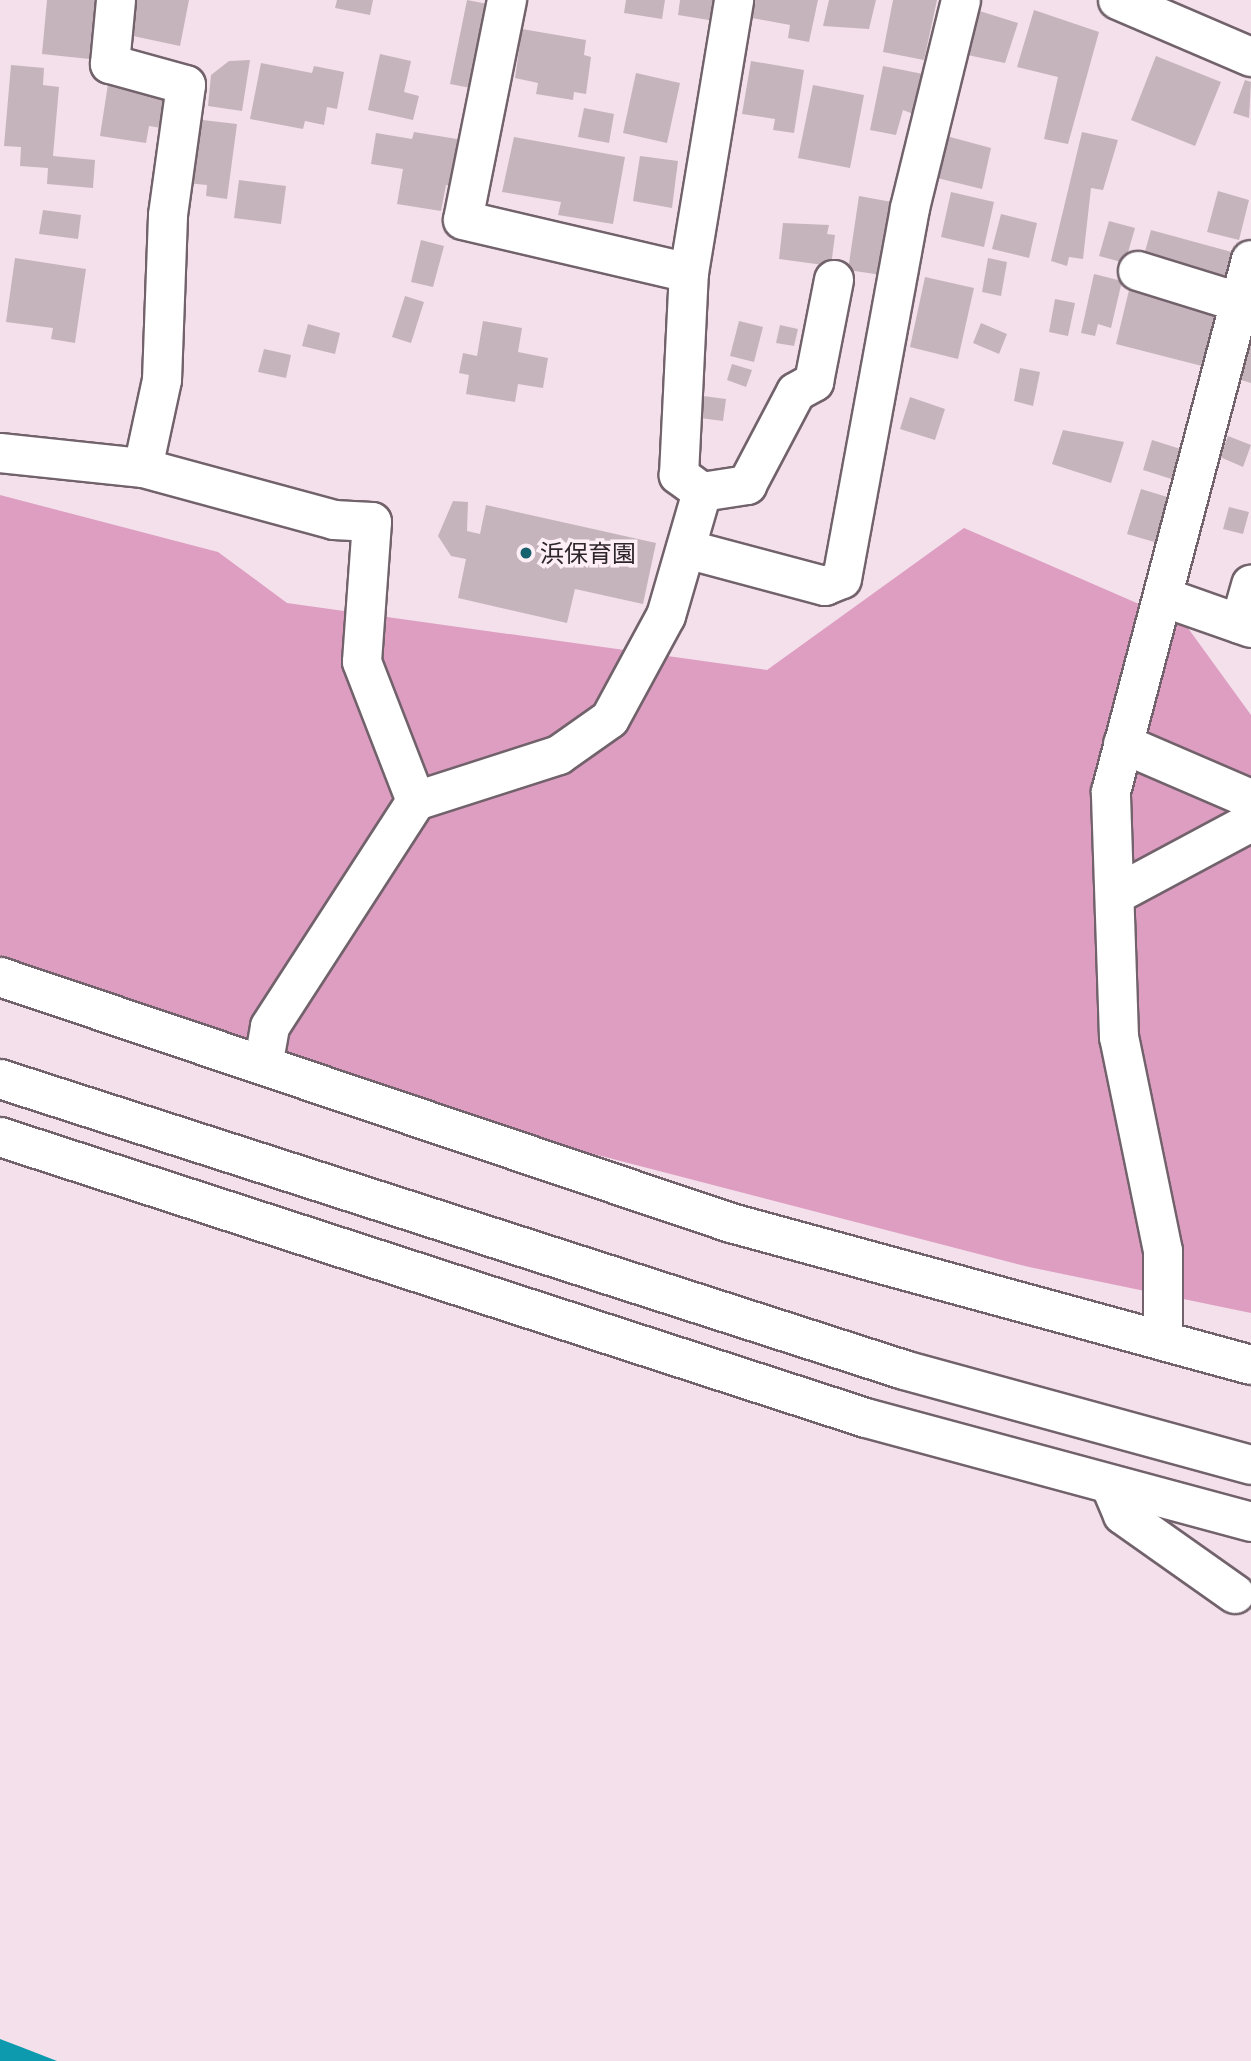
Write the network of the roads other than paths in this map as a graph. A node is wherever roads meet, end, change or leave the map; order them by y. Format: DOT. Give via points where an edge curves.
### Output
graph roads {
  1 [pos="116,0"];
  2 [pos="507,0"];
  3 [pos="734,0"];
  4 [pos="961,0"];
  5 [pos="1118,0"];
  6 [pos="1251,57"];
  7 [pos="1251,260"];
  8 [pos="1139,271"];
  9 [pos="689,273"];
  10 [pos="834,280"];
  11 [pos="1245,303"];
  12 [pos="0,453"];
  13 [pos="143,468"];
  14 [pos="702,492"];
  15 [pos="685,550"];
  16 [pos="1251,586"];
  17 [pos="1163,597"];
  18 [pos="1245,626"];
  19 [pos="1123,744"];
  20 [pos="1251,799"];
  21 [pos="416,801"];
  22 [pos="1251,822"];
  23 [pos="1115,895"];
  24 [pos="0,977"];
  25 [pos="264,1061"];
  26 [pos="0,1079"];
  27 [pos="0,1137"];
  28 [pos="1163,1341"];
  29 [pos="1251,1365"];
  30 [pos="1251,1465"];
  31 [pos="1112,1489"];
  32 [pos="1251,1522"];
  33 [pos="1235,1594"];
  1 -- 13 [label="street" via="110,64 186,85 168,215 162,380"];
  2 -- 9 [label="street" via="463,220"];
  3 -- 9 [label="street"];
  4 -- 15 [label="street" via="912,195 842,579 825,586"];
  5 -- 6 [label="street"];
  7 -- 11 [label="street"];
  8 -- 11 [label="street"];
  9 -- 14 [label="street" via="679,475"];
  10 -- 14 [label="street" via="814,382 796,392 747,485"];
  11 -- 17 [label="street"];
  12 -- 13 [label="street"];
  13 -- 21 [label="street" via="334,520 372,522 362,662"];
  14 -- 15 [label="street"];
  15 -- 21 [label="street" via="666,616 610,719 559,755"];
  16 -- 18 [label="street"];
  17 -- 18 [label="street"];
  17 -- 19 [label="street"];
  19 -- 20 [label="street"];
  19 -- 23 [label="street" via="1111,792"];
  21 -- 25 [label="street" via="270,1027"];
  22 -- 23 [label="street"];
  23 -- 28 [label="street" via="1119,1037 1163,1251"];
  24 -- 25 [label="street"];
  25 -- 28 [label="street" via="731,1223"];
  26 -- 30 [label="street" via="904,1370"];
  27 -- 31 [label="street" via="853,1414"];
  28 -- 29 [label="street"];
  31 -- 32 [label="street"];
  31 -- 33 [label="street" via="1123,1515"];
}
